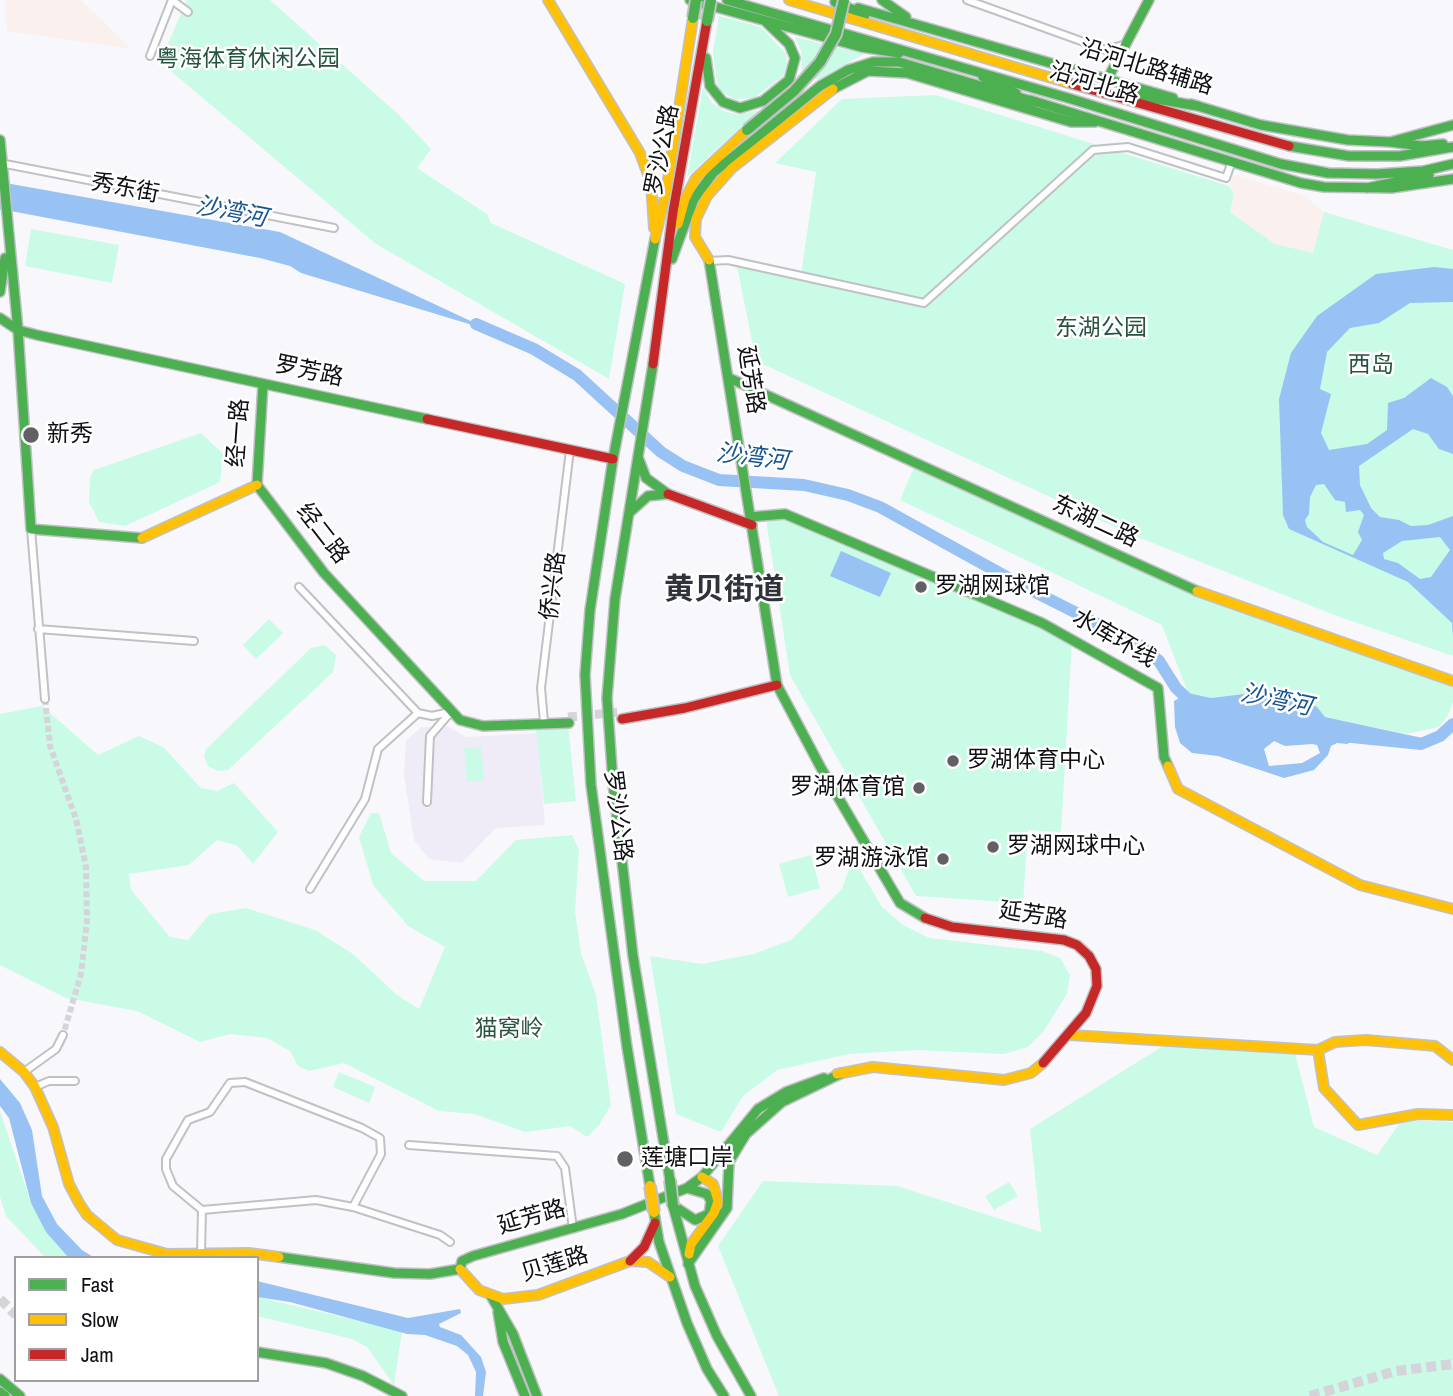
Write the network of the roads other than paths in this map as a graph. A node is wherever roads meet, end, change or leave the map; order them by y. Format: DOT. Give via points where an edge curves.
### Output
graph roads {
  1 [pos="172,0"];
  2 [pos="548,0"];
  3 [pos="690,0"];
  4 [pos="696,0"];
  5 [pos="704,0"];
  6 [pos="711,0"];
  7 [pos="727,0"];
  8 [pos="789,0"];
  9 [pos="882,0"];
  10 [pos="967,0"];
  11 [pos="836,1"];
  12 [pos="1147,1"];
  13 [pos="188,12"];
  14 [pos="701,19"];
  15 [pos="765,21"];
  16 [pos="896,30"];
  17 [pos="939,31"];
  18 [pos="705,39"];
  19 [pos="1126,44"];
  20 [pos="150,56"];
  21 [pos="934,59"];
  22 [pos="961,66"];
  23 [pos="1108,78"];
  24 [pos="1101,91"];
  25 [pos="1035,102"];
  26 [pos="1198,106"];
  27 [pos="1101,122"];
  28 [pos="1453,125"];
  29 [pos="0,140"];
  30 [pos="1390,142"];
  31 [pos="1453,146"];
  32 [pos="1231,164"];
  33 [pos="1453,166"];
  34 [pos="1,167"];
  35 [pos="1453,179"];
  36 [pos="1367,188"];
  37 [pos="5,221"];
  38 [pos="334,228"];
  39 [pos="651,258"];
  40 [pos="709,261"];
  41 [pos="667,274"];
  42 [pos="0,292"];
  43 [pos="0,318"];
  44 [pos="18,330"];
  45 [pos="729,378"];
  46 [pos="263,384"];
  47 [pos="570,450"];
  48 [pos="614,455"];
  49 [pos="637,456"];
  50 [pos="257,485"];
  51 [pos="668,495"];
  52 [pos="627,515"];
  53 [pos="750,516"];
  54 [pos="31,529"];
  55 [pos="299,587"];
  56 [pos="38,629"];
  57 [pos="194,641"];
  58 [pos="1448,680"];
  59 [pos="777,685"];
  60 [pos="45,699"];
  61 [pos="450,712"];
  62 [pos="418,713"];
  63 [pos="622,715"];
  64 [pos="568,720"];
  65 [pos="544,722"];
  66 [pos="427,802"];
  67 [pos="310,889"];
  68 [pos="1453,909"];
  69 [pos="63,1035"];
  70 [pos="1070,1035"];
  71 [pos="1318,1050"];
  72 [pos="0,1052"];
  73 [pos="1453,1060"];
  74 [pos="24,1072"];
  75 [pos="842,1073"];
  76 [pos="75,1081"];
  77 [pos="35,1087"];
  78 [pos="1453,1115"];
  79 [pos="408,1145"];
  80 [pos="702,1177"];
  81 [pos="687,1188"];
  82 [pos="673,1206"];
  83 [pos="353,1207"];
  84 [pos="202,1210"];
  85 [pos="654,1218"];
  86 [pos="573,1229"];
  87 [pos="450,1242"];
  88 [pos="201,1253"];
  89 [pos="630,1261"];
  90 [pos="688,1264"];
  91 [pos="460,1269"];
  92 [pos="670,1277"];
  93 [pos="491,1296"];
  94 [pos="498,1312"];
  95 [pos="259,1352"];
  96 [pos="0,1379"];
  97 [pos="0,1392"];
  98 [pos="5,1396"];
  99 [pos="20,1396"];
  100 [pos="402,1396"];
  101 [pos="525,1396"];
  102 [pos="537,1396"];
  103 [pos="724,1396"];
  104 [pos="751,1396"];
  1 -- 13 [label="street"];
  1 -- 20 [label="street"];
  2 -- 39 [label="main road" via="647,170 654,204"];
  3 -- 15 [label="main road"];
  4 -- 14 [label="main road, 罗沙公路, bridge"];
  5 -- 14 [label="main road"];
  6 -- 14 [label="main road, 罗沙公路, bridge"];
  7 -- 21 [label="main road, 沿河北路"];
  8 -- 16 [label="main road, 沿河北路"];
  9 -- 17 [label="main road" via="898,13"];
  10 -- 19 [label="street" via="1106,50"];
  11 -- 16 [label="main road"];
  11 -- 17 [label="main road, 沿河北路辅路"];
  11 -- 41 [label="main road, bridge" via="836,34 820,62 794,91 707,165 690,189"];
  12 -- 19 [label="main road"];
  14 -- 18 [label="main road, 罗沙公路"];
  14 -- 39 [label="main road, 罗沙公路"];
  15 -- 18 [label="main road" via="789,44 794,66 783,87 756,105 732,106 715,96 706,73"];
  15 -- 21 [label="main road" via="861,47"];
  16 -- 24 [label="main road, 沿河北路"];
  17 -- 23 [label="main road, 沿河北路辅路"];
  18 -- 41 [label="main road, 罗沙公路" via="673,212"];
  19 -- 23 [label="main road"];
  21 -- 22 [label="main road, 沿河北路"];
  22 -- 25 [label="main road"];
  22 -- 33 [label="main road, 沿河北路" via="1255,157 1328,173 1403,173"];
  23 -- 26 [label="main road, 沿河北路辅路"];
  24 -- 26 [label="main road"];
  24 -- 31 [label="main road, 沿河北路" via="1289,146 1349,156 1400,156"];
  25 -- 27 [label="main road"];
  25 -- 41 [label="main road" via="899,62 861,65 838,74 713,173 694,199"];
  26 -- 30 [label="main road, 沿河北路辅路" via="1304,134"];
  27 -- 32 [label="main road"];
  27 -- 40 [label="main road, 延芳路" via="1072,122 906,73 878,70 857,75 837,86 713,187 694,229"];
  28 -- 30 [label="main road, 沿河北路辅路"];
  29 -- 34 [label="main road"];
  30 -- 31 [label="main road"];
  32 -- 36 [label="main road" via="1313,186"];
  32 -- 40 [label="street" via="1226,178 1128,147 1093,150 924,303 728,260"];
  33 -- 36 [label="main road" via="1393,185"];
  34 -- 37 [label="main road"];
  34 -- 38 [label="street, 秀东街"];
  35 -- 36 [label="main road"];
  37 -- 42 [label="main road"];
  37 -- 44 [label="main road"];
  39 -- 48 [label="main road, 罗沙公路"];
  40 -- 45 [label="main road, 延芳路"];
  41 -- 49 [label="main road, 罗沙公路"];
  43 -- 44 [label="main road, 罗芳路"];
  44 -- 46 [label="main road, 罗芳路"];
  44 -- 54 [label="main road"];
  45 -- 53 [label="main road, 延芳路"];
  45 -- 58 [label="main road, 东湖二路" via="1195,590"];
  46 -- 47 [label="main road, 罗芳路"];
  46 -- 50 [label="main road, 经一路"];
  47 -- 48 [label="main road, 罗芳路"];
  47 -- 65 [label="street, 侨兴路" via="541,688"];
  48 -- 85 [label="main road, 罗沙公路, bridge" via="590,610 584,707 613,950"];
  49 -- 51 [label="main road" via="646,478"];
  49 -- 52 [label="main road, 罗沙公路"];
  50 -- 54 [label="main road" via="145,538"];
  50 -- 61 [label="main road, 经二路" via="324,573"];
  51 -- 52 [label="main road" via="644,498"];
  51 -- 53 [label="main road"];
  52 -- 82 [label="main road, 罗沙公路, bridge" via="609,654 610,743 633,956"];
  53 -- 59 [label="main road, 延芳路"];
  53 -- 68 [label="main road, 水库环线" via="785,514 1079,642 1158,688 1164,757 1178,789 1360,885"];
  54 -- 56 [label="street"];
  55 -- 62 [label="street"];
  56 -- 57 [label="street"];
  56 -- 60 [label="street"];
  59 -- 63 [label="main road" via="685,708"];
  59 -- 70 [label="main road, 延芳路" via="900,903 933,923 1048,937 1077,945 1089,957 1096,969 1097,986"];
  61 -- 62 [label="street"];
  61 -- 65 [label="main road, 经二路" via="484,726"];
  61 -- 66 [label="street" via="430,736"];
  62 -- 67 [label="street" via="378,749 365,800"];
  64 -- 65 [label="main road, 经二路"];
  69 -- 74 [label="street" via="56,1049"];
  70 -- 71 [label="main road"];
  70 -- 75 [label="main road, 延芳路" via="1043,1065 1004,1080 890,1067"];
  71 -- 73 [label="main road" via="1335,1042 1366,1040 1435,1046"];
  71 -- 78 [label="main road" via="1324,1088 1358,1125 1418,1114"];
  72 -- 74 [label="main road, 延芳路"];
  74 -- 77 [label="main road, 延芳路"];
  75 -- 80 [label="main road, 延芳路" via="771,1099"];
  75 -- 90 [label="main road" via="782,1102 746,1134 729,1162 727,1208"];
  76 -- 77 [label="street" via="49,1081"];
  77 -- 88 [label="main road, 延芳路" via="53,1127 69,1184 88,1214 117,1240 134,1247 167,1254"];
  79 -- 86 [label="street" via="557,1156 565,1168"];
  80 -- 81 [label="main road, 延芳路"];
  80 -- 90 [label="main road" via="713,1184 718,1201 691,1244"];
  81 -- 82 [label="main road" via="707,1194 709,1214 695,1220"];
  81 -- 86 [label="main road, 延芳路"];
  82 -- 90 [label="main road"];
  83 -- 84 [label="street" via="300,1200"];
  83 -- 84 [label="street" via="381,1154 380,1138 237,1082 225,1087 210,1112 188,1120 166,1159 173,1186"];
  83 -- 87 [label="street"];
  84 -- 88 [label="street"];
  85 -- 89 [label="main road" via="643,1247"];
  85 -- 92 [label="main road"];
  86 -- 91 [label="main road, 延芳路" via="473,1256 462,1261"];
  88 -- 91 [label="main road, 延芳路" via="249,1253 415,1275"];
  89 -- 92 [label="main road" via="648,1262"];
  89 -- 93 [label="main road, 贝莲路" via="538,1295"];
  90 -- 104 [label="main road" via="717,1336"];
  91 -- 93 [label="main road" via="467,1280"];
  92 -- 103 [label="main road" via="695,1344"];
  93 -- 94 [label="main road"];
  94 -- 101 [label="main road" via="503,1342"];
  94 -- 102 [label="main road" via="513,1334"];
  95 -- 100 [label="main road" via="326,1363"];
  96 -- 99 [label="main road"];
  97 -- 98 [label="main road"];
}
